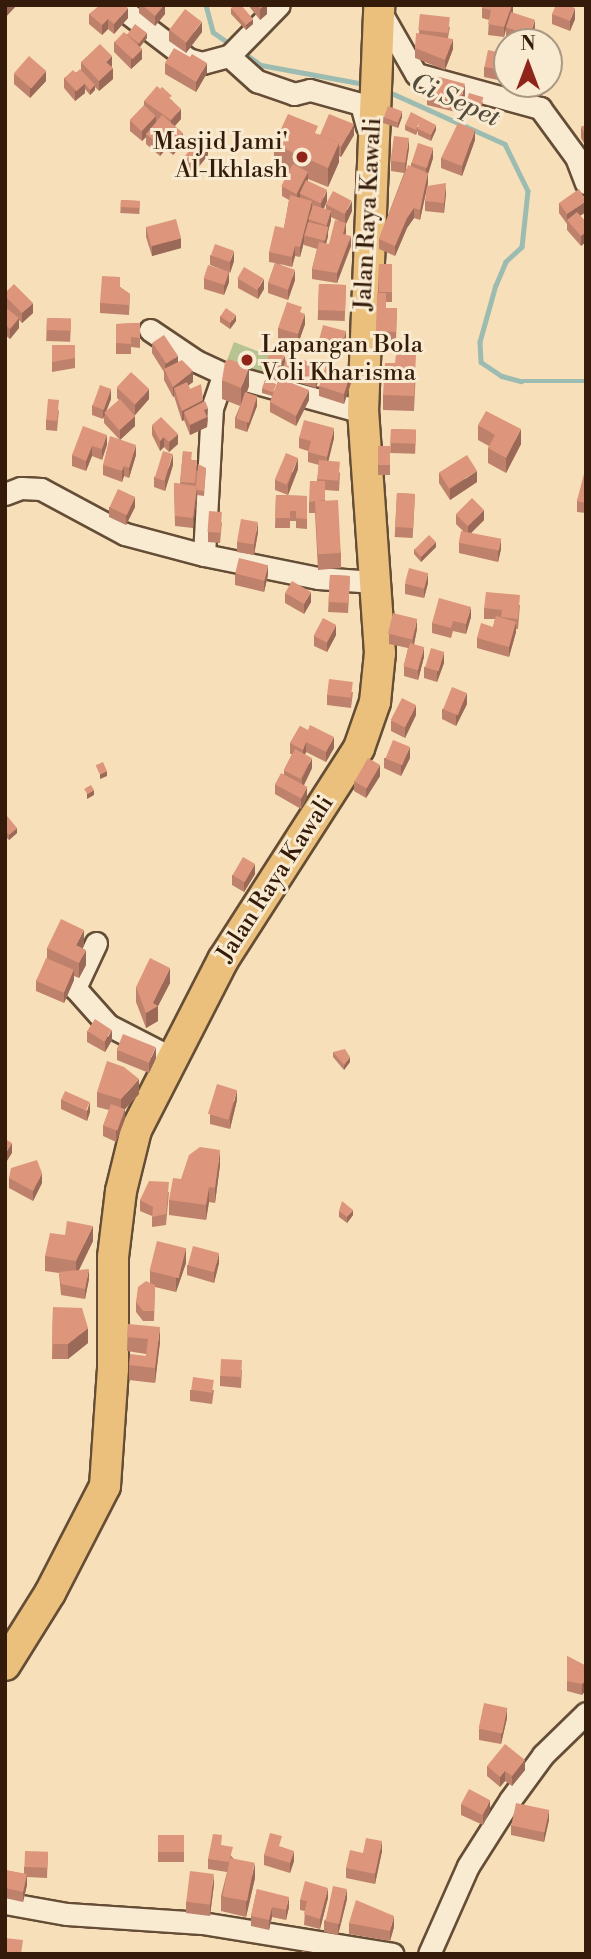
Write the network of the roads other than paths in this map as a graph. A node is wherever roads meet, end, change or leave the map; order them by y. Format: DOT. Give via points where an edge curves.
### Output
graph roads {
  1 [pos="117,5"];
  2 [pos="279,5"];
  3 [pos="379,8"];
  4 [pos="234,51"];
  5 [pos="374,128"];
  6 [pos="586,183"];
  7 [pos="150,330"];
  8 [pos="224,374"];
  9 [pos="363,412"];
  10 [pos="5,494"];
  11 [pos="204,555"];
  12 [pos="374,582"];
  13 [pos="96,943"];
  14 [pos="170,1057"];
  15 [pos="5,1665"];
  16 [pos="586,1713"];
  17 [pos="5,1903"];
  18 [pos="393,1954"];
  19 [pos="429,1954"];
  1 -- 4 [label="street" via="188,59 210,63"];
  2 -- 4 [label="street"];
  3 -- 5 [label="highway, Jalan Raya Kawali"];
  3 -- 6 [label="street" via="415,74 540,108 576,157"];
  4 -- 5 [label="street" via="257,80 295,94 310,90 361,104 365,123"];
  5 -- 9 [label="highway, Jalan Raya Kawali"];
  7 -- 8 [label="street" via="195,361"];
  8 -- 9 [label="street"];
  8 -- 11 [label="street" via="212,408"];
  9 -- 12 [label="highway, Jalan Raya Kawali"];
  10 -- 11 [label="street" via="21,488 41,489 125,534"];
  11 -- 12 [label="street" via="318,578"];
  12 -- 14 [label="highway, Jalan Raya Kawali" via="379,678 368,729 338,783 248,918"];
  13 -- 14 [label="street" via="75,988 108,1025"];
  14 -- 15 [label="highway, Jalan Raya Kawali" via="136,1130 121,1191 113,1256 113,1368 105,1486 50,1593"];
  16 -- 19 [label="street" via="544,1755 503,1811 468,1866"];
  17 -- 18 [label="street" via="67,1914 202,1923"];
}
